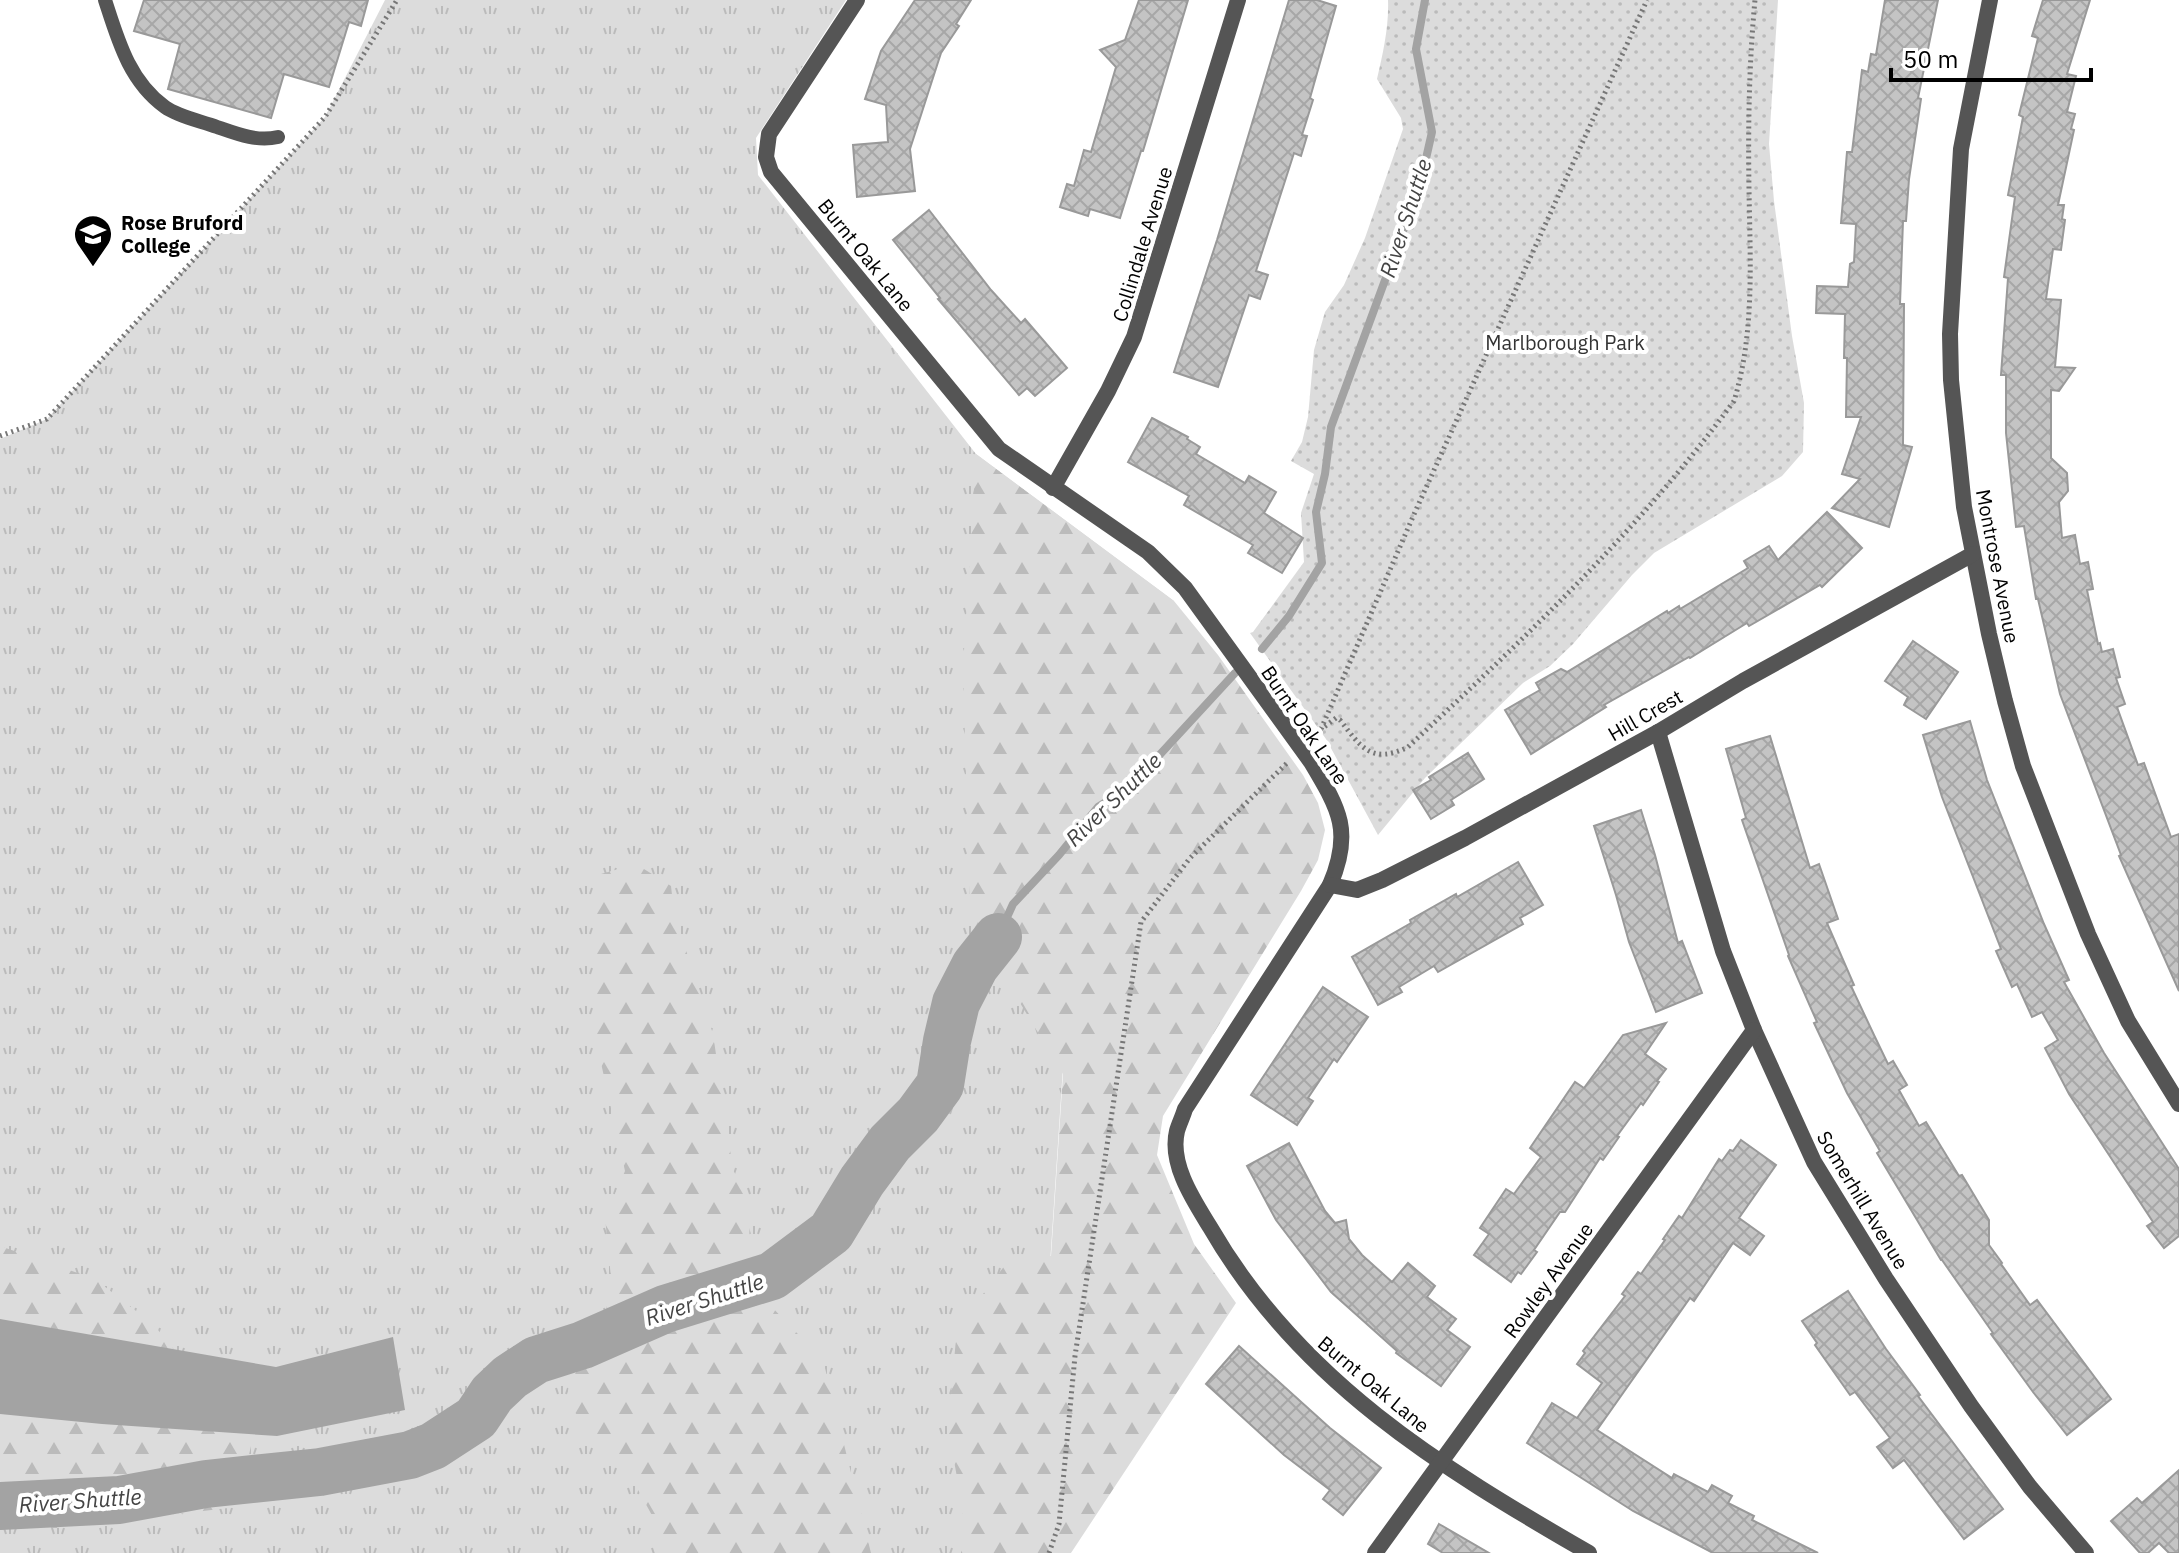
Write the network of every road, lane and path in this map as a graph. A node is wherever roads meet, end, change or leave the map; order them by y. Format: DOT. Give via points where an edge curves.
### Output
graph roads {
  1 [pos="105,0"];
  2 [pos="397,0"];
  3 [pos="857,0"];
  4 [pos="1238,0"];
  5 [pos="1647,0"];
  6 [pos="1755,0"];
  7 [pos="1990,0"];
  8 [pos="278,137"];
  9 [pos="0,436"];
  10 [pos="1053,488"];
  11 [pos="1973,554"];
  12 [pos="1658,732"];
  13 [pos="1292,759"];
  14 [pos="1330,885"];
  15 [pos="1754,1030"];
  16 [pos="2179,1104"];
  17 [pos="1440,1462"];
  18 [pos="1049,1553"];
  19 [pos="1375,1553"];
  20 [pos="1589,1553"];
  21 [pos="2086,1553"];
  1 -- 8 [label="lane" via="124,57 143,86 167,108 264,140"];
  2 -- 9 [label="path" via="325,117 47,419"];
  3 -- 10 [label="street, Burnt Oak Lane" via="769,134 767,163 985,434 1005,455"];
  4 -- 10 [label="street, Collindale Avenue" via="1134,337"];
  5 -- 6 [label="path" via="1320,730 1336,718 1371,753 1397,753 1408,747 1483,679 1646,511 1734,401 1750,297 1748,93"];
  7 -- 11 [label="street, Montrose Avenue" via="1961,149 1950,334 1964,507"];
  10 -- 14 [label="street, Burnt Oak Lane" via="1148,552 1185,588 1311,762 1334,803 1343,838"];
  11 -- 12 [label="street, Hill Crest"];
  11 -- 16 [label="street, Montrose Avenue" via="2023,766 2128,1021"];
  12 -- 14 [label="street, Hill Crest" via="1382,880 1357,890"];
  12 -- 15 [label="street, Somerhill Avenue" via="1723,951"];
  13 -- 18 [label="path" via="1190,858 1141,922 1075,1356 1059,1524"];
  14 -- 17 [label="street, Burnt Oak Lane" via="1185,1109 1176,1150 1194,1200 1258,1298 1335,1382"];
  15 -- 17 [label="street, Rowley Avenue"];
  15 -- 21 [label="street, Somerhill Avenue" via="1814,1162 1886,1279 2022,1476"];
  17 -- 19 [label="street, Rowley Avenue"];
  17 -- 20 [label="street, Burnt Oak Lane"];
}
